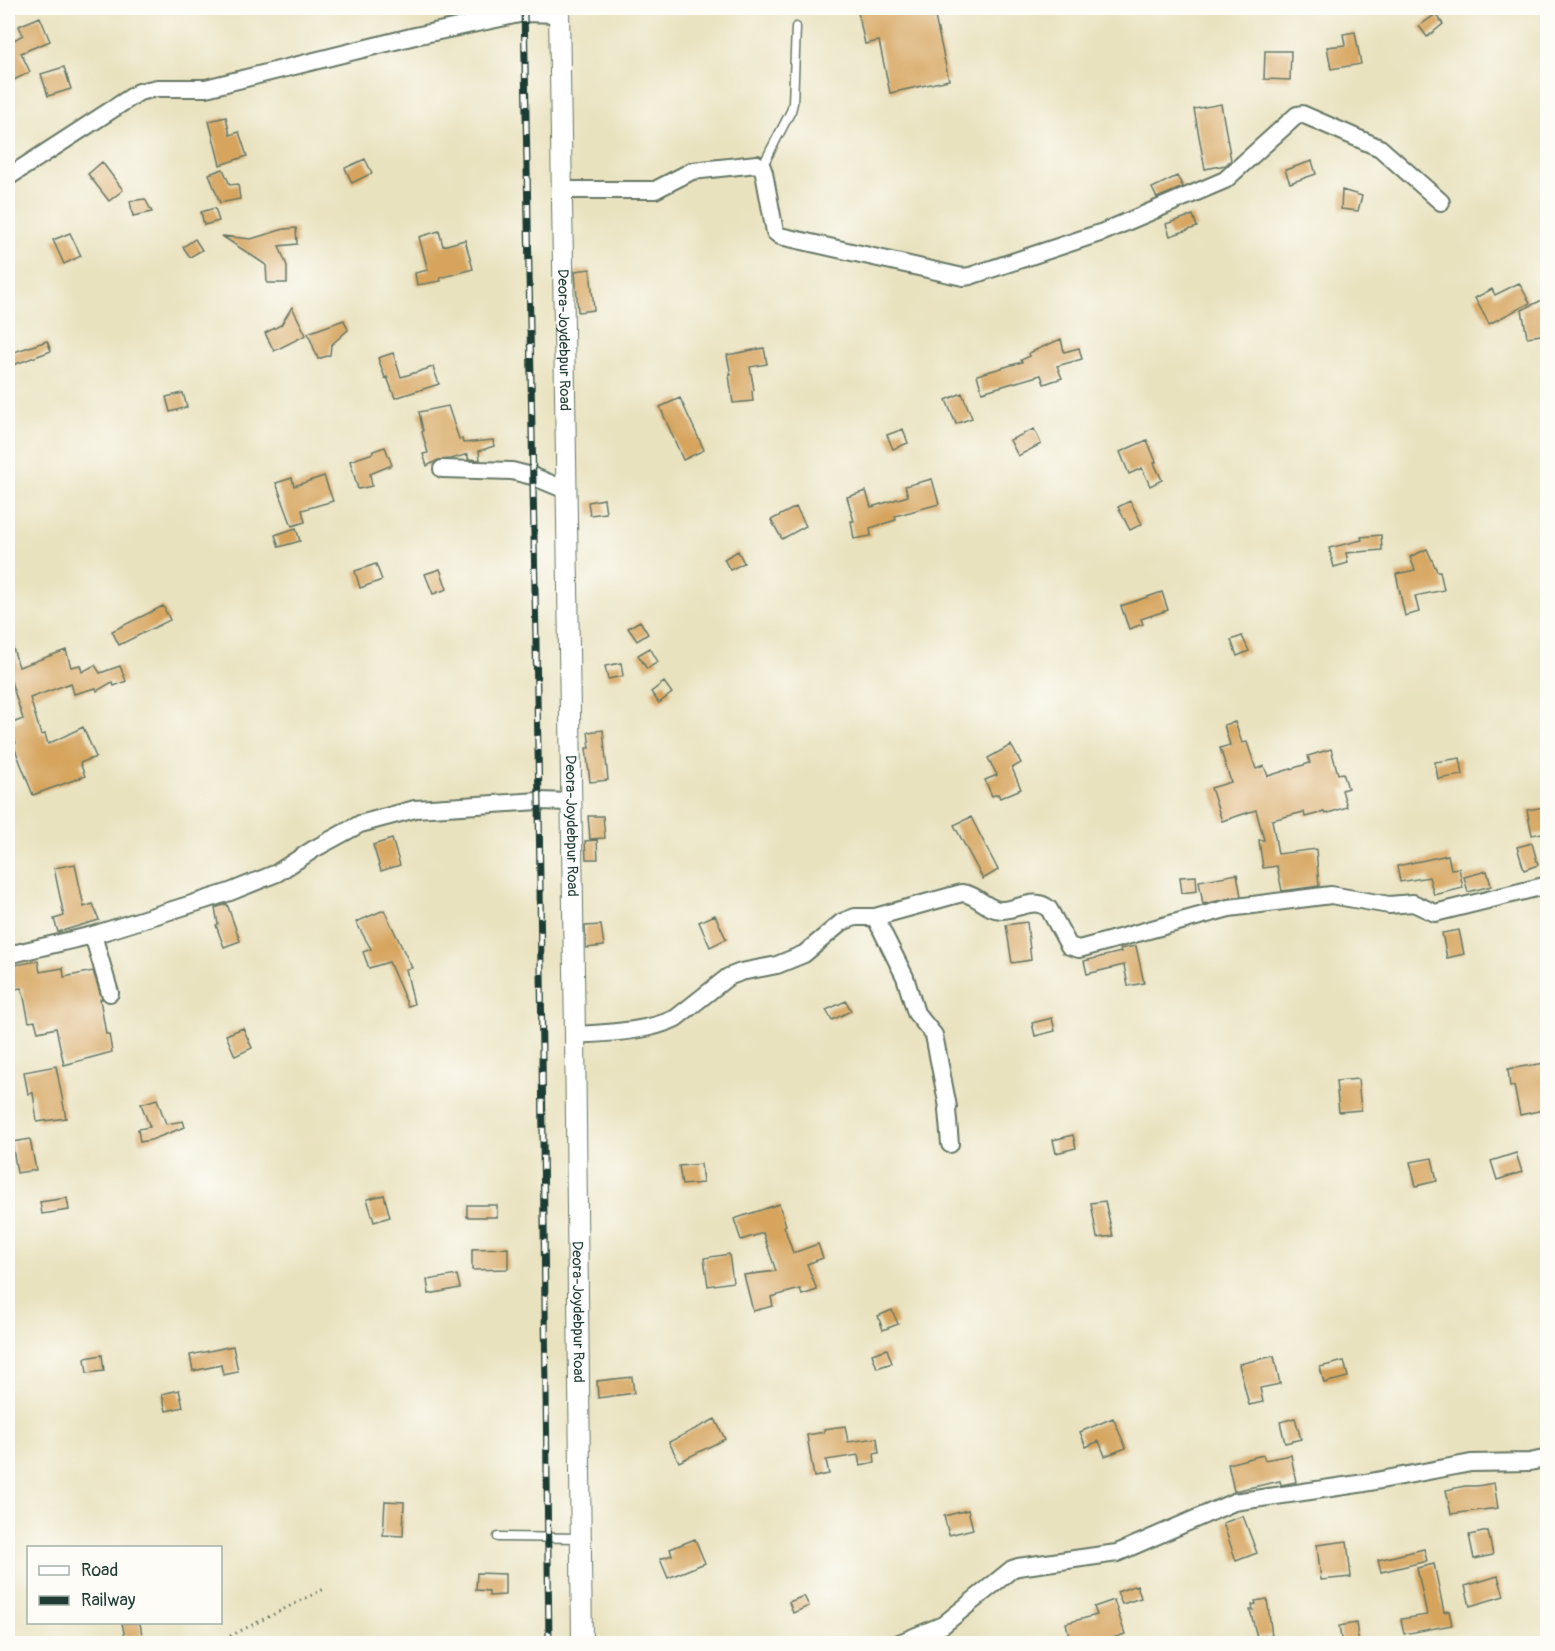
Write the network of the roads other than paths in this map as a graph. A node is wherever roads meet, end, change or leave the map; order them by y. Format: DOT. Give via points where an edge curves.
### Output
graph roads {
  1 [pos="559,11"];
  2 [pos="796,27"];
  3 [pos="762,167"];
  4 [pos="8,177"];
  5 [pos="562,190"];
  6 [pos="1441,202"];
  7 [pos="442,469"];
  8 [pos="566,490"];
  9 [pos="570,802"];
  10 [pos="1548,885"];
  11 [pos="875,917"];
  12 [pos="93,935"];
  13 [pos="8,956"];
  14 [pos="110,993"];
  15 [pos="575,1035"];
  16 [pos="950,1144"];
  17 [pos="1548,1458"];
  18 [pos="498,1537"];
  19 [pos="581,1538"];
  20 [pos="582,1644"];
  21 [pos="897,1644"];
  1 -- 4 [label="street" via="524,13 415,36 206,88 139,92"];
  1 -- 5 [label="street, Deora-Joydebpur Road"];
  2 -- 3 [label="lane" via="793,103"];
  3 -- 5 [label="street" via="757,164 692,171 655,190"];
  3 -- 6 [label="street" via="775,232 780,236 963,277 1103,232 1225,180 1302,114 1380,148"];
  5 -- 8 [label="street, Deora-Joydebpur Road"];
  7 -- 8 [label="street" via="513,471"];
  8 -- 9 [label="street, Deora-Joydebpur Road"];
  9 -- 12 [label="street" via="416,809 360,824 277,873"];
  9 -- 15 [label="street, Deora-Joydebpur Road"];
  10 -- 11 [label="street" via="1435,913 1413,903 1395,906 1331,895 1229,908 1079,949 1069,946 1049,909 1038,902 1003,910 962,893"];
  11 -- 15 [label="street" via="842,922 804,954 790,960 733,974 668,1022 616,1033"];
  11 -- 16 [label="street" via="905,976 916,1013 936,1040"];
  12 -- 13 [label="street"];
  12 -- 14 [label="street"];
  15 -- 19 [label="street, Deora-Joydebpur Road"];
  17 -- 21 [label="street" via="1471,1463 1226,1504 1117,1553 1012,1569 943,1625"];
  18 -- 19 [label="lane"];
  19 -- 20 [label="street, Deora-Joydebpur Road"];
}
